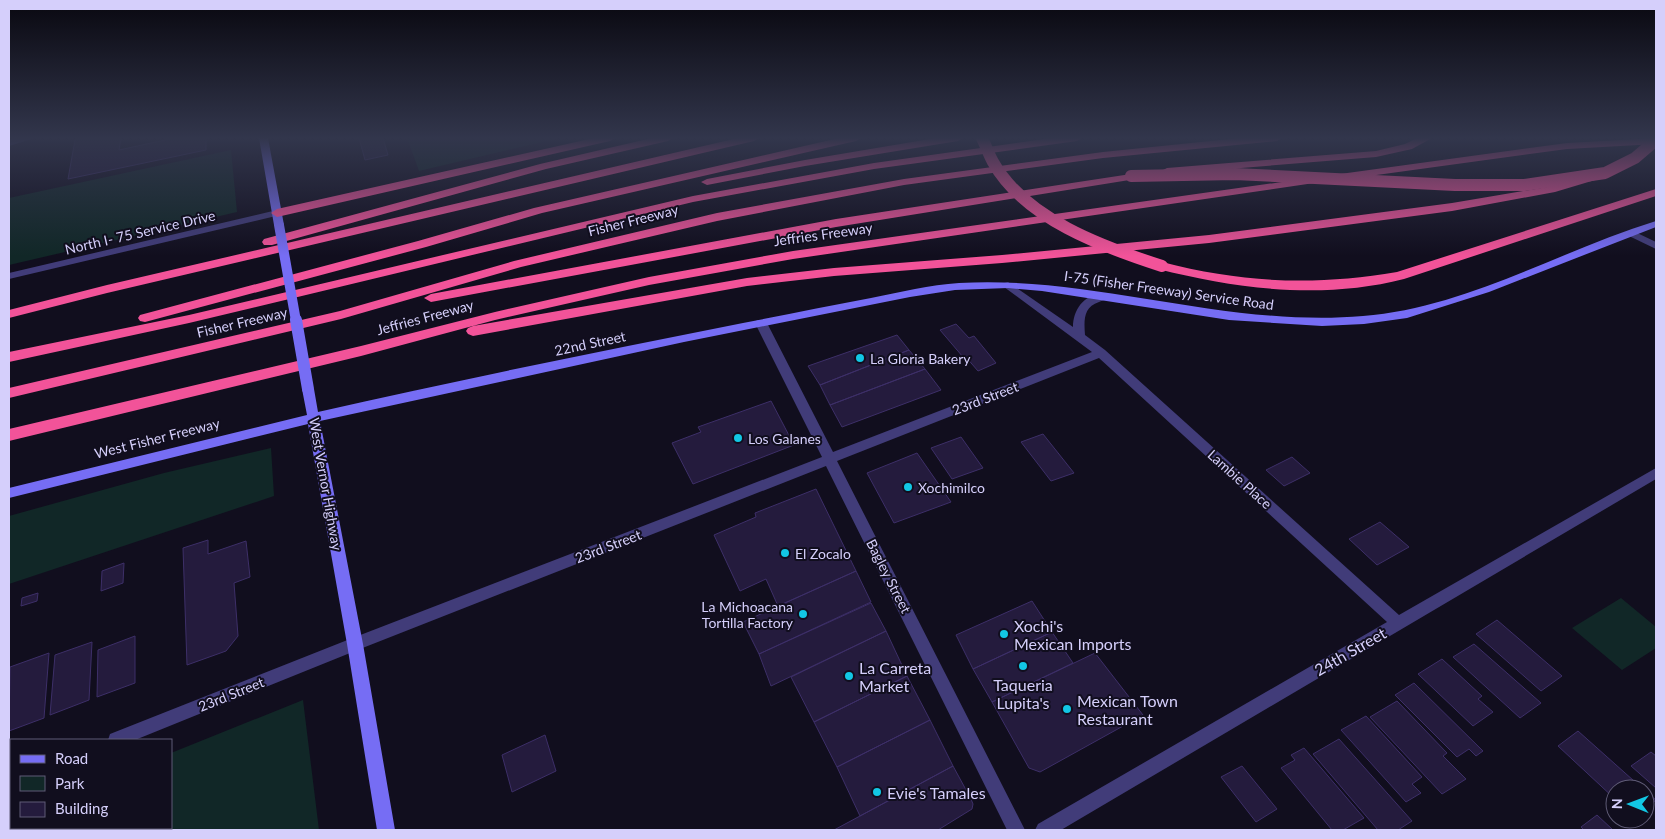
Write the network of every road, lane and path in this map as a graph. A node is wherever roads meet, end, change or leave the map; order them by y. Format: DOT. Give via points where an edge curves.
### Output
graph roads {
  1 [pos="270,177"];
  2 [pos="450,177"];
  3 [pos="504,177"];
  4 [pos="586,177"];
  5 [pos="679,177"];
  6 [pos="731,177"];
  7 [pos="813,177"];
  8 [pos="938,177"];
  9 [pos="1004,177"];
  10 [pos="1124,177"];
  11 [pos="1304,177"];
  12 [pos="1341,177"];
  13 [pos="1579,177"];
  14 [pos="1591,177"];
  15 [pos="1656,192"];
  16 [pos="278,219"];
  17 [pos="1656,224"];
  18 [pos="1632,234"];
  19 [pos="422,244"];
  20 [pos="1656,246"];
  21 [pos="9,276"];
  22 [pos="1008,285"];
  23 [pos="107,289"];
  24 [pos="1104,297"];
  25 [pos="874,301"];
  26 [pos="9,314"];
  27 [pos="341,315"];
  28 [pos="762,323"];
  29 [pos="1080,337"];
  30 [pos="361,351"];
  31 [pos="1101,353"];
  32 [pos="9,356"];
  33 [pos="9,393"];
  34 [pos="314,417"];
  35 [pos="9,435"];
  36 [pos="829,459"];
  37 [pos="1656,473"];
  38 [pos="9,493"];
  39 [pos="1398,623"];
  40 [pos="355,644"];
  41 [pos="118,739"];
  42 [pos="386,830"];
  43 [pos="1016,830"];
  44 [pos="1044,830"];
  1 -- 16 [label="street, West Vernor Highway"];
  2 -- 16 [label="highway"];
  3 -- 23 [label="highway"];
  4 -- 23 [label="highway"];
  5 -- 19 [label="highway" via="538,210"];
  6 -- 19 [label="highway"];
  7 -- 32 [label="highway" via="693,199 189,319"];
  8 -- 27 [label="highway, Fisher Freeway" via="684,224 518,264"];
  9 -- 15 [label="highway, bridge" via="1044,213 1106,246 1162,266 1215,279 1281,287 1357,284 1399,276"];
  10 -- 27 [label="highway" via="827,224"];
  11 -- 13 [label="highway, bridge" via="1498,186"];
  12 -- 30 [label="highway, Jeffries Freeway" via="793,255 649,281"];
  14 -- 30 [label="highway, bridge" via="1555,189 1452,207 1209,238 746,282"];
  16 -- 21 [label="street, North I- 75 Service Drive"];
  16 -- 34 [label="street, West Vernor Highway, bridge"];
  17 -- 18 [label="street, I-75 (Fisher Freeway) Service Road"];
  18 -- 20 [label="street"];
  18 -- 24 [label="street, I-75 (Fisher Freeway) Service Road" via="1485,290 1407,314 1364,320 1322,322 1229,316"];
  19 -- 32 [label="highway"];
  22 -- 24 [label="street, I-75 (Fisher Freeway) Service Road"];
  22 -- 25 [label="street, I-75 (Fisher Freeway) Service Road" via="955,287"];
  22 -- 29 [label="street, Lambie Place"];
  23 -- 26 [label="highway"];
  24 -- 29 [label="street" via="1088,302 1082,308 1078,324"];
  25 -- 28 [label="street, 22nd Street"];
  27 -- 33 [label="highway, Fisher Freeway"];
  28 -- 34 [label="street, 22nd Street"];
  28 -- 36 [label="street, Bagley Street"];
  29 -- 31 [label="street, Lambie Place"];
  30 -- 35 [label="highway, Jeffries Freeway"];
  31 -- 36 [label="street, 23rd Street"];
  31 -- 39 [label="street, Lambie Place"];
  34 -- 38 [label="street, West Fisher Freeway"];
  34 -- 40 [label="street, West Vernor Highway"];
  36 -- 40 [label="street, 23rd Street"];
  36 -- 43 [label="street, Bagley Street"];
  37 -- 39 [label="street, 24th Street"];
  39 -- 44 [label="street, 24th Street"];
  40 -- 41 [label="street, 23rd Street"];
  40 -- 42 [label="street, West Vernor Highway"];
}
